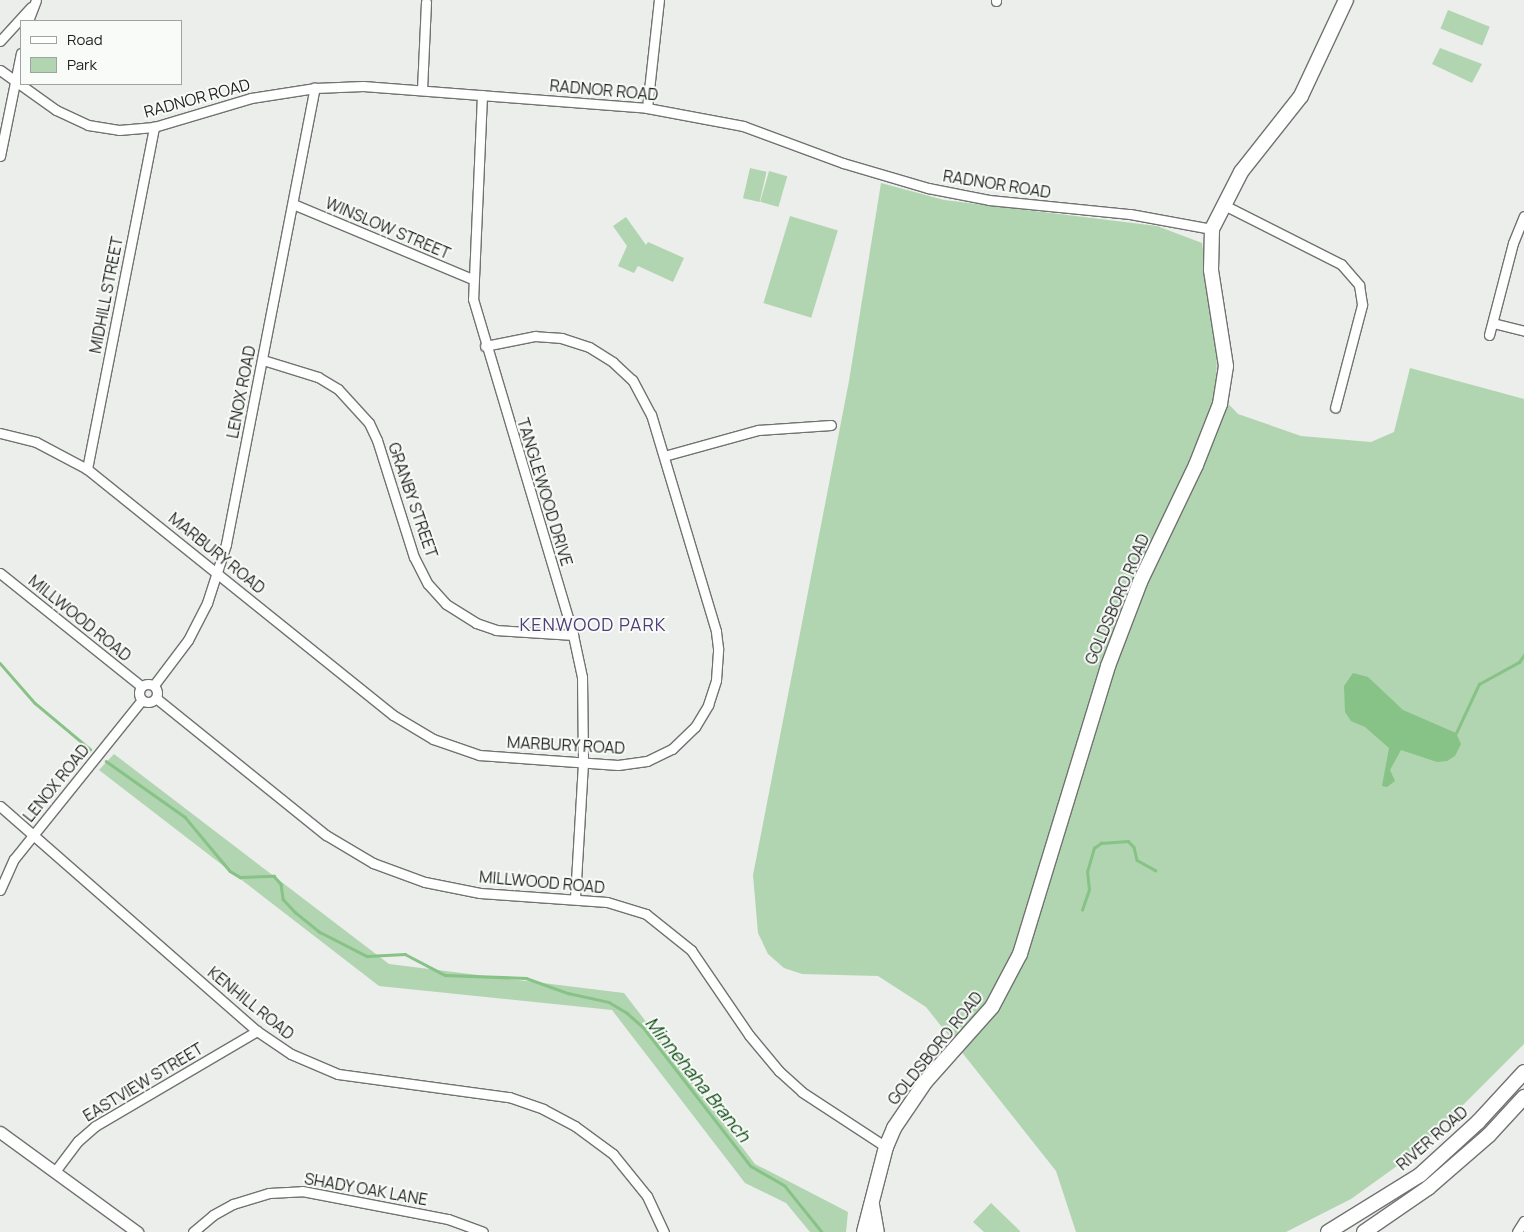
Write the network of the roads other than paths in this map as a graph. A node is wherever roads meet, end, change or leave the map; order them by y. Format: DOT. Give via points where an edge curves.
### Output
graph roads {
  1 [pos="659,0"];
  2 [pos="1346,0"];
  3 [pos="426,2"];
  4 [pos="33,3"];
  5 [pos="28,20"];
  6 [pos="0,41"];
  7 [pos="20,59"];
  8 [pos="0,70"];
  9 [pos="16,81"];
  10 [pos="20,84"];
  11 [pos="22,85"];
  12 [pos="315,88"];
  13 [pos="422,90"];
  14 [pos="482,95"];
  15 [pos="647,108"];
  16 [pos="154,127"];
  17 [pos="0,156"];
  18 [pos="293,204"];
  19 [pos="1222,204"];
  20 [pos="1524,216"];
  21 [pos="1212,229"];
  22 [pos="472,279"];
  23 [pos="1493,323"];
  24 [pos="1524,331"];
  25 [pos="1489,335"];
  26 [pos="485,346"];
  27 [pos="263,360"];
  28 [pos="1334,408"];
  29 [pos="830,425"];
  30 [pos="0,433"];
  31 [pos="664,456"];
  32 [pos="87,469"];
  33 [pos="0,573"];
  34 [pos="218,573"];
  35 [pos="573,635"];
  36 [pos="154,685"];
  37 [pos="141,686"];
  38 [pos="156,698"];
  39 [pos="142,700"];
  40 [pos="583,763"];
  41 [pos="0,806"];
  42 [pos="33,835"];
  43 [pos="0,890"];
  44 [pos="575,899"];
  45 [pos="257,1031"];
  46 [pos="1524,1072"];
  47 [pos="1524,1097"];
  48 [pos="0,1132"];
  49 [pos="886,1147"];
  50 [pos="56,1170"];
  51 [pos="872,1205"];
  52 [pos="1524,1221"];
  53 [pos="471,1229"];
  54 [pos="137,1232"];
  55 [pos="193,1232"];
  56 [pos="483,1232"];
  57 [pos="664,1232"];
  58 [pos="864,1232"];
  59 [pos="877,1232"];
  60 [pos="1328,1232"];
  61 [pos="1364,1232"];
  62 [pos="1517,1232"];
  1 -- 15 [label="street"];
  2 -- 19 [label="main road, GOLDSBORO ROAD" via="1301,96 1241,172"];
  3 -- 13 [label="street"];
  4 -- 5 [label="street"];
  4 -- 6 [label="street"];
  7 -- 9 [label="street"];
  8 -- 9 [label="street, RADNOR ROAD"];
  9 -- 10 [label="street, RADNOR ROAD"];
  9 -- 17 [label="street"];
  11 -- 16 [label="street, RADNOR ROAD" via="56,110 88,125 119,130"];
  12 -- 13 [label="street, RADNOR ROAD" via="363,86"];
  12 -- 16 [label="street, RADNOR ROAD" via="251,98"];
  12 -- 18 [label="street, LENOX ROAD"];
  13 -- 14 [label="street, RADNOR ROAD"];
  14 -- 15 [label="street, RADNOR ROAD"];
  14 -- 22 [label="street, TANGLEWOOD DRIVE"];
  15 -- 21 [label="street, RADNOR ROAD" via="743,126 843,163 928,188 989,200 1130,214"];
  16 -- 32 [label="street, MIDHILL STREET"];
  18 -- 22 [label="street, WINSLOW STREET"];
  18 -- 27 [label="street, LENOX ROAD"];
  19 -- 21 [label="main road, GOLDSBORO ROAD"];
  19 -- 28 [label="street" via="1341,264 1359,285 1362,305"];
  20 -- 23 [label="street" via="1513,243"];
  21 -- 49 [label="main road, GOLDSBORO ROAD" via="1212,270 1226,366 1214,423 1140,582 1108,666 1020,954 992,1007 926,1081 906,1108"];
  22 -- 26 [label="street, TANGLEWOOD DRIVE" via="473,299"];
  23 -- 24 [label="street"];
  23 -- 25 [label="street"];
  26 -- 31 [label="street, MARBURY ROAD" via="521,337 562,338 589,347 613,362 640,393"];
  26 -- 35 [label="street, TANGLEWOOD DRIVE"];
  27 -- 34 [label="street, LENOX ROAD"];
  27 -- 35 [label="street, GRANBY STREET" via="318,377 338,389 369,423 414,557 428,584 446,604 476,623 496,630"];
  29 -- 31 [label="street" via="758,430"];
  30 -- 32 [label="street, MARBURY ROAD" via="36,442"];
  31 -- 40 [label="street, MARBURY ROAD" via="716,631 716,680 708,706 695,727 672,749 647,761 618,765"];
  32 -- 34 [label="street, MARBURY ROAD"];
  33 -- 37 [label="street, MILLWOOD ROAD"];
  34 -- 36 [label="street, LENOX ROAD" via="188,640"];
  34 -- 40 [label="street, MARBURY ROAD" via="393,715 432,739 479,755"];
  35 -- 40 [label="street, TANGLEWOOD DRIVE" via="584,704"];
  36 -- 37 [label="street"];
  36 -- 38 [label="street"];
  37 -- 39 [label="street"];
  38 -- 39 [label="street" via="151,702"];
  38 -- 44 [label="street, MILLWOOD ROAD" via="326,835 373,863 424,882 480,893"];
  39 -- 42 [label="street, LENOX ROAD"];
  40 -- 44 [label="street, TANGLEWOOD DRIVE"];
  41 -- 42 [label="street, KENHILL ROAD"];
  42 -- 43 [label="street, LENOX ROAD" via="14,859"];
  42 -- 45 [label="street, KENHILL ROAD"];
  44 -- 49 [label="street, MILLWOOD ROAD" via="628,906 668,929 691,950 749,1035 778,1071 802,1092"];
  45 -- 50 [label="street, EASTVIEW STREET" via="95,1126 78,1141"];
  45 -- 57 [label="street, KENHILL ROAD" via="291,1054 338,1074 509,1098 543,1109 575,1126 613,1154 647,1196"];
  46 -- 60 [label="main road, RIVER ROAD" via="1478,1122 1420,1175"];
  47 -- 61 [label="main road" via="1489,1135 1428,1188"];
  48 -- 50 [label="street"];
  49 -- 51 [label="main road, GOLDSBORO ROAD"];
  50 -- 54 [label="street"];
  51 -- 58 [label="main road, GOLDSBORO ROAD"];
  51 -- 59 [label="main road, GOLDSBORO ROAD"];
  52 -- 62 [label="street"];
  53 -- 55 [label="street, SHADY OAK LANE" via="302,1191 269,1193 233,1204 212,1215"];
  53 -- 56 [label="street, SHADY OAK LANE"];
}
